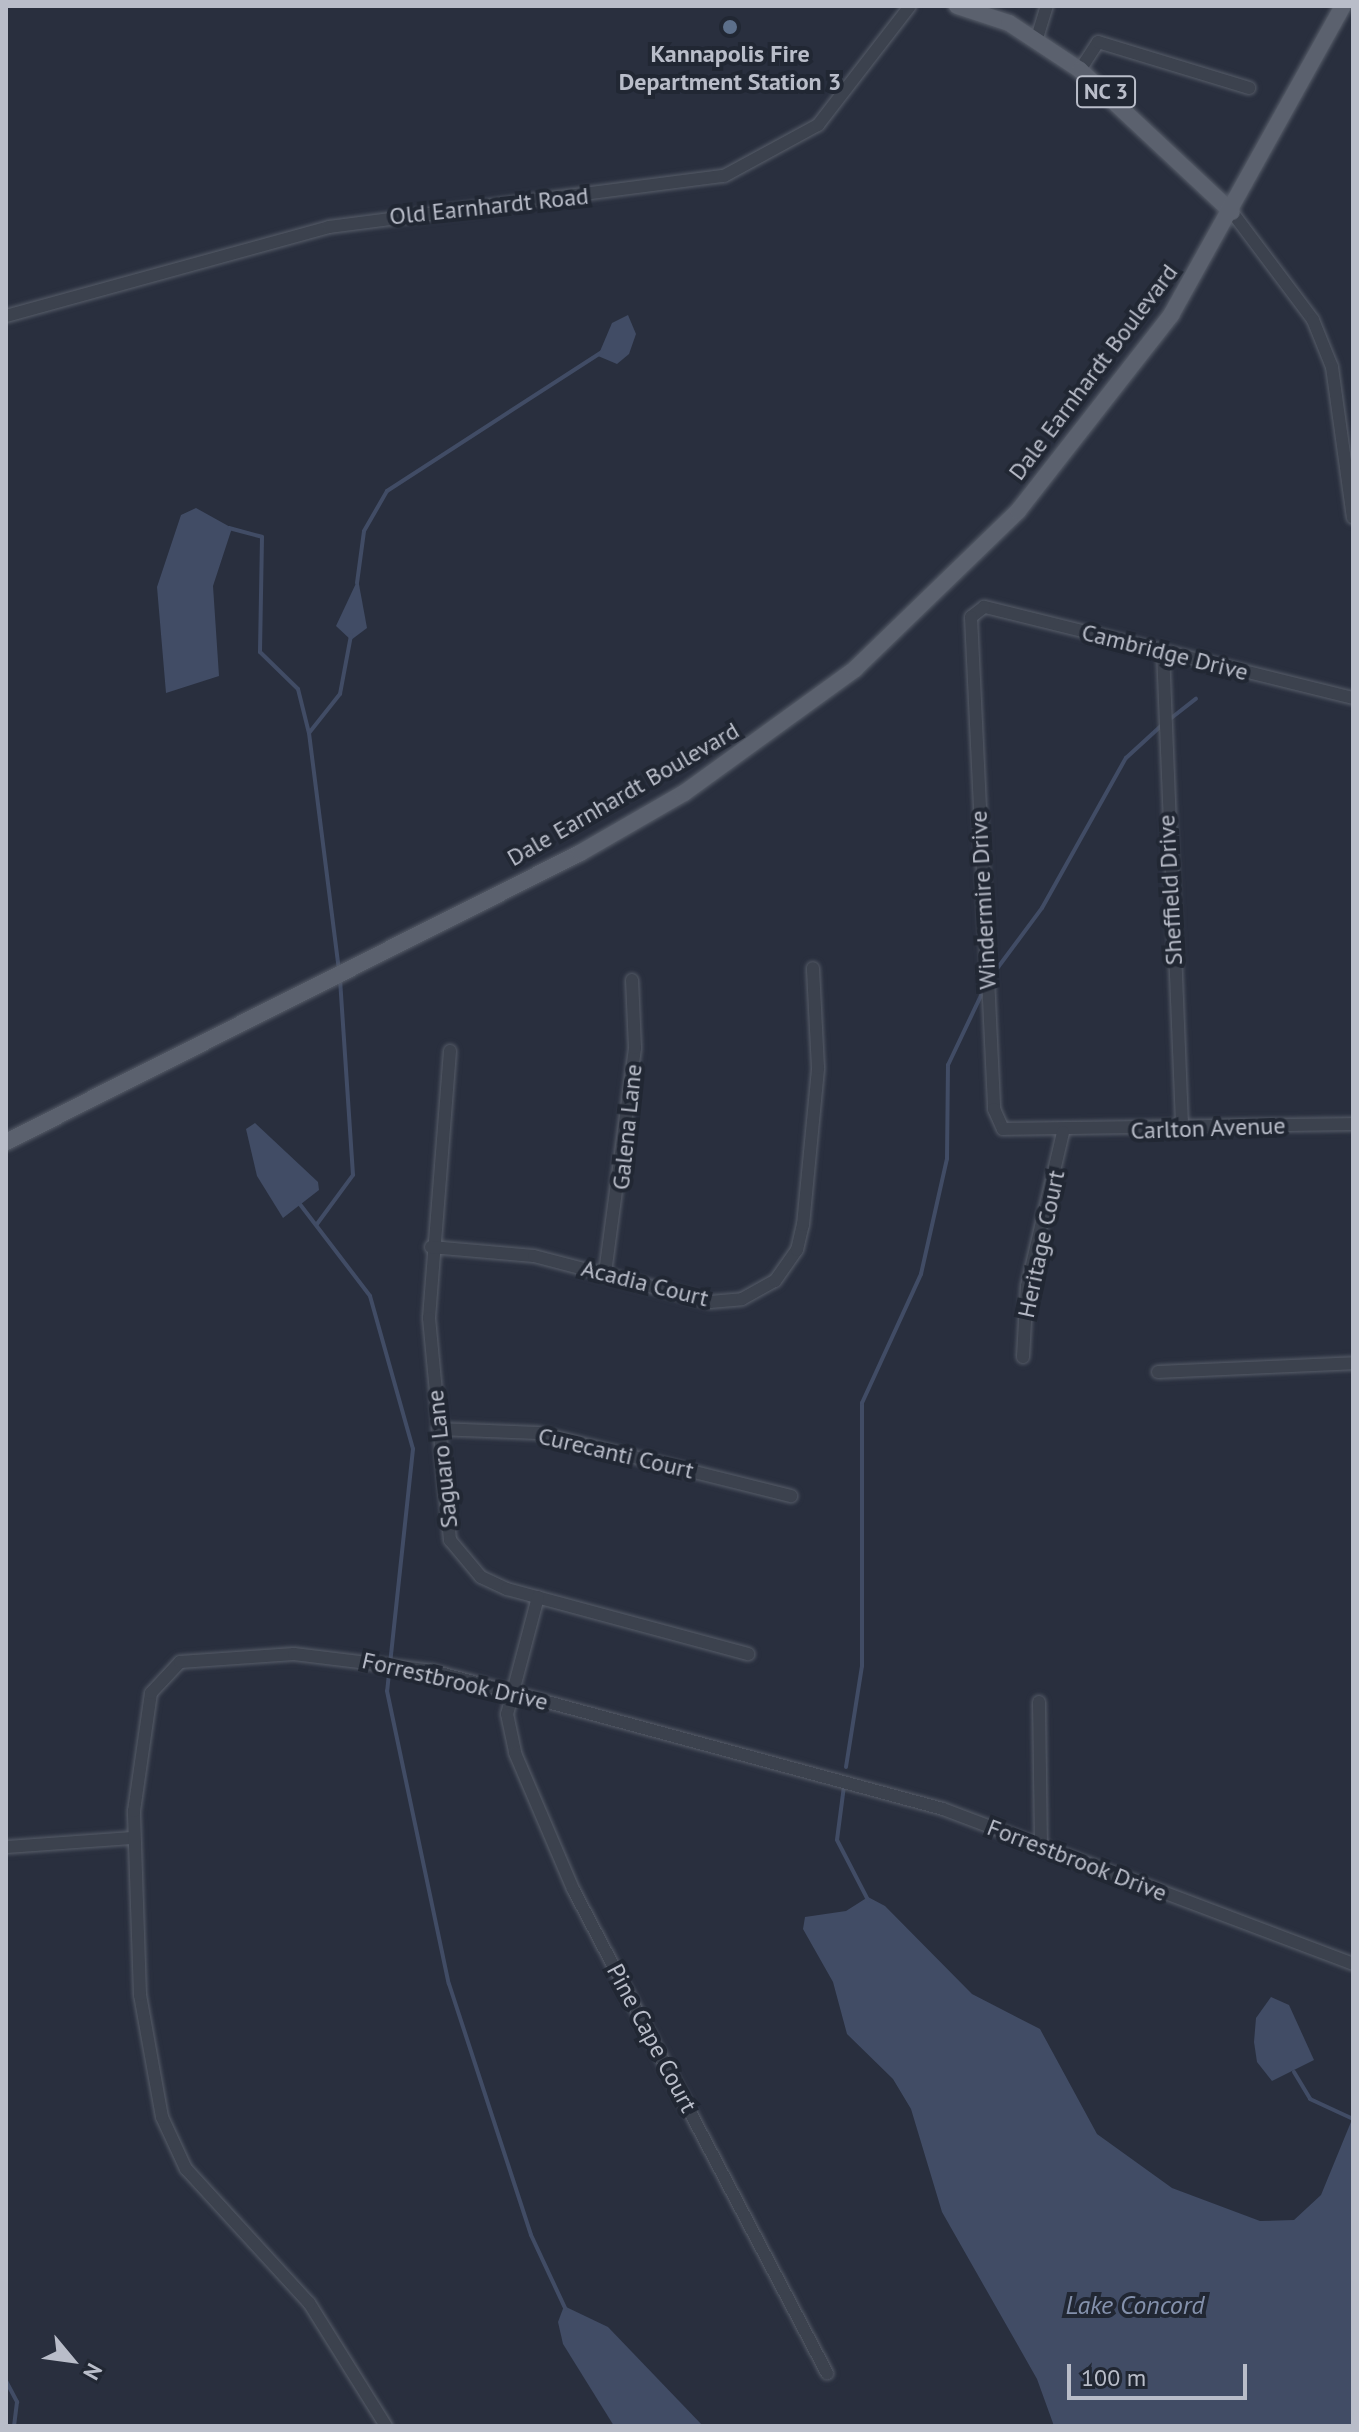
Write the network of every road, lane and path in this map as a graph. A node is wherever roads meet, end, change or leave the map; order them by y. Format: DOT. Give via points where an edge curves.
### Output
graph roads {
  1 [pos="910,6"];
  2 [pos="957,6"];
  3 [pos="1047,6"];
  4 [pos="1343,6"];
  5 [pos="1037,38"];
  6 [pos="1080,70"];
  7 [pos="1249,88"];
  8 [pos="1232,212"];
  9 [pos="6,316"];
  10 [pos="1353,518"];
  11 [pos="976,609"];
  12 [pos="1163,651"];
  13 [pos="1353,698"];
  14 [pos="813,968"];
  15 [pos="632,980"];
  16 [pos="450,1051"];
  17 [pos="1353,1124"];
  18 [pos="1182,1129"];
  19 [pos="1063,1132"];
  20 [pos="6,1142"];
  21 [pos="431,1247"];
  22 [pos="605,1273"];
  23 [pos="1023,1357"];
  24 [pos="1353,1363"];
  25 [pos="1158,1372"];
  26 [pos="438,1429"];
  27 [pos="791,1496"];
  28 [pos="538,1597"];
  29 [pos="748,1654"];
  30 [pos="511,1692"];
  31 [pos="1039,1702"];
  32 [pos="133,1838"];
  33 [pos="1041,1844"];
  34 [pos="6,1847"];
  35 [pos="1353,1964"];
  36 [pos="827,2373"];
  37 [pos="386,2426"];
  1 -- 9 [label="street, Old Earnhardt Road" via="818,125 731,174 692,185 432,209 329,227"];
  2 -- 5 [label="main road, NC 3"];
  3 -- 5 [label="street"];
  4 -- 8 [label="main road, Dale Earnhardt Boulevard"];
  5 -- 6 [label="main road, NC 3"];
  6 -- 7 [label="street" via="1098,42"];
  6 -- 8 [label="main road, NC 3"];
  8 -- 10 [label="street" via="1313,320 1332,367"];
  8 -- 20 [label="main road, Dale Earnhardt Boulevard" via="1171,315 1018,511 877,649 770,735 580,853"];
  11 -- 12 [label="street, Cambridge Drive"];
  11 -- 19 [label="street, Windermire Drive" via="970,628 994,1109 1003,1129"];
  12 -- 13 [label="street, Cambridge Drive"];
  12 -- 18 [label="street, Sheffield Drive"];
  14 -- 22 [label="street, Acadia Court" via="818,1068 797,1250 775,1281 742,1299 710,1302"];
  15 -- 22 [label="street, Galena Lane" via="633,1063"];
  16 -- 21 [label="street, Saguaro Lane"];
  17 -- 18 [label="street, Carlton Avenue"];
  18 -- 19 [label="street, Carlton Avenue"];
  19 -- 23 [label="street, Heritage Court" via="1027,1286"];
  21 -- 22 [label="street, Acadia Court" via="534,1256"];
  21 -- 26 [label="street, Saguaro Lane"];
  24 -- 25 [label="street"];
  26 -- 27 [label="street, Curecanti Court" via="538,1433"];
  26 -- 28 [label="street, Saguaro Lane" via="442,1503 462,1560 481,1577"];
  28 -- 29 [label="street, Saguaro Lane"];
  28 -- 30 [label="street, Pine Cape Court"];
  30 -- 32 [label="street, Forrestbrook Drive" via="359,1657 223,1655 180,1662 151,1693"];
  30 -- 33 [label="street, Forrestbrook Drive" via="862,1785"];
  30 -- 36 [label="street, Pine Cape Court" via="509,1732 550,1841"];
  31 -- 33 [label="street"];
  32 -- 34 [label="street"];
  32 -- 37 [label="street, Forrestbrook Drive" via="140,1995 168,2137 186,2169 309,2303"];
  33 -- 35 [label="street, Forrestbrook Drive"];
}
